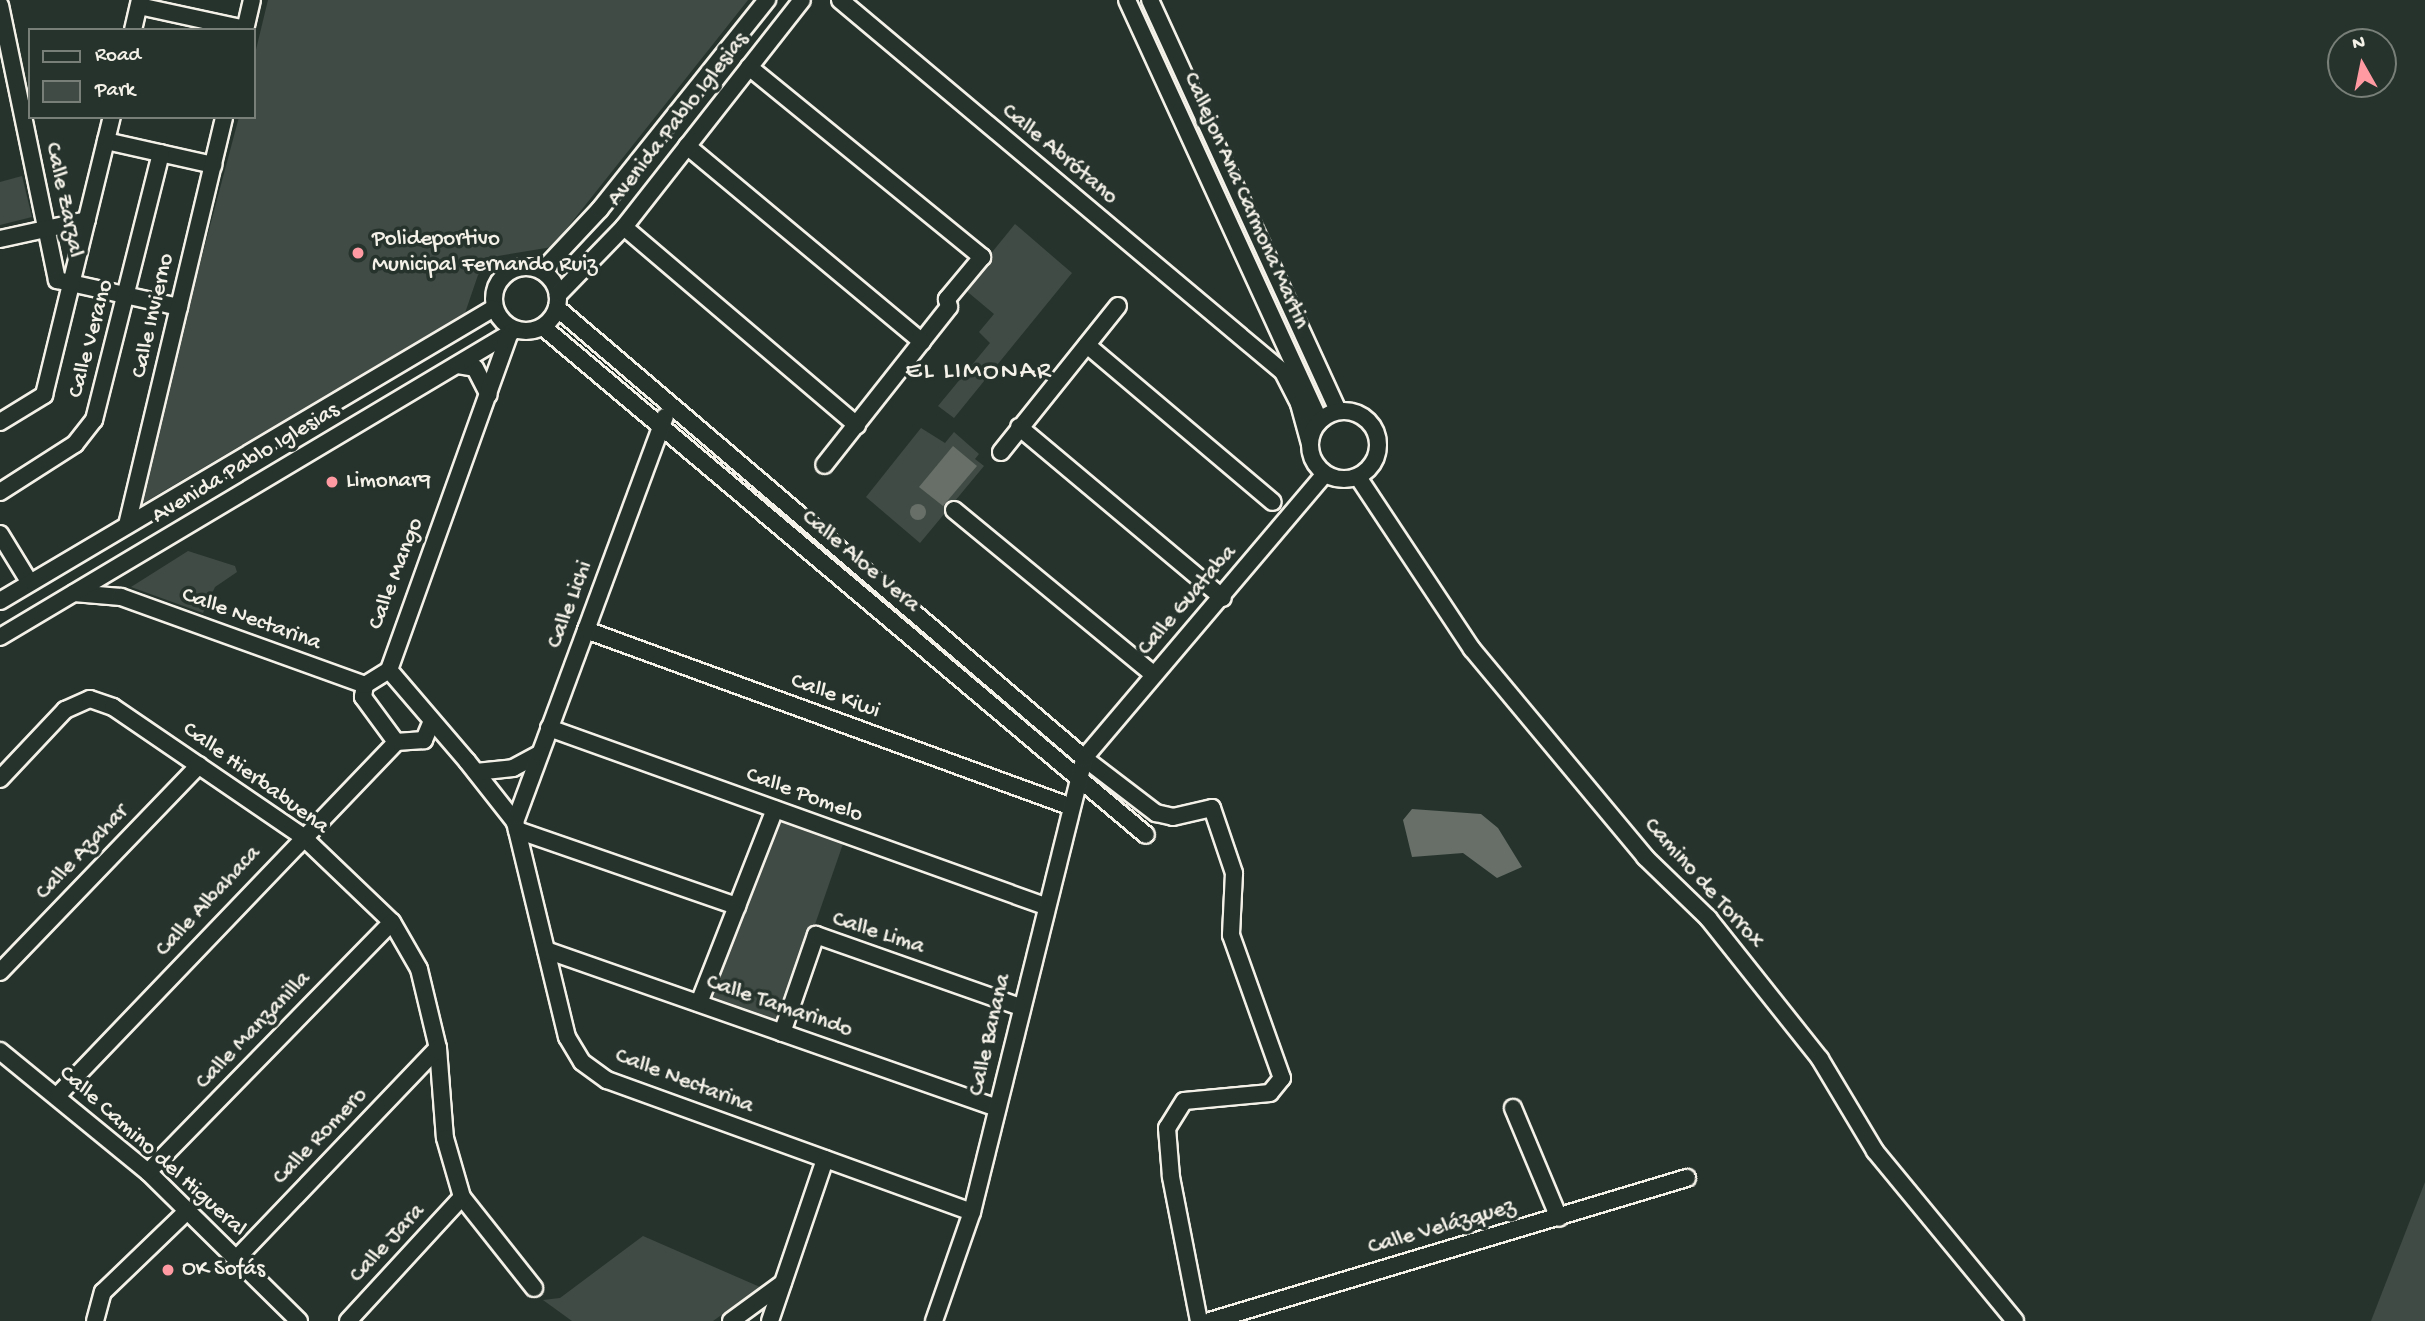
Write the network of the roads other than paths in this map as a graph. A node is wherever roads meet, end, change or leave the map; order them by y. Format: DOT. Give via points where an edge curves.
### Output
graph roads {
  1 [pos="252,0"];
  2 [pos="767,0"];
  3 [pos="802,0"];
  4 [pos="840,0"];
  5 [pos="1127,0"];
  6 [pos="1150,0"];
  7 [pos="140,3"];
  8 [pos="0,5"];
  9 [pos="134,28"];
  10 [pos="237,28"];
  11 [pos="245,28"];
  12 [pos="749,67"];
  13 [pos="25,103"];
  14 [pos="112,119"];
  15 [pos="224,119"];
  16 [pos="106,141"];
  17 [pos="687,146"];
  18 [pos="161,153"];
  19 [pos="213,165"];
  20 [pos="87,220"];
  21 [pos="624,227"];
  22 [pos="44,228"];
  23 [pos="0,239"];
  24 [pos="542,271"];
  25 [pos="72,281"];
  26 [pos="127,294"];
  27 [pos="558,302"];
  28 [pos="1118,306"];
  29 [pos="179,307"];
  30 [pos="494,308"];
  31 [pos="543,327"];
  32 [pos="1278,329"];
  33 [pos="511,333"];
  34 [pos="922,342"];
  35 [pos="1087,345"];
  36 [pos="1249,345"];
  37 [pos="458,365"];
  38 [pos="489,395"];
  39 [pos="668,404"];
  40 [pos="1338,411"];
  41 [pos="1320,421"];
  42 [pos="0,422"];
  43 [pos="857,425"];
  44 [pos="663,426"];
  45 [pos="1018,427"];
  46 [pos="1310,444"];
  47 [pos="1001,452"];
  48 [pos="824,465"];
  49 [pos="1325,474"];
  50 [pos="1358,477"];
  51 [pos="0,492"];
  52 [pos="1273,502"];
  53 [pos="954,510"];
  54 [pos="127,525"];
  55 [pos="0,534"];
  56 [pos="116,568"];
  57 [pos="30,583"];
  58 [pos="74,593"];
  59 [pos="121,597"];
  60 [pos="1223,598"];
  61 [pos="0,601"];
  62 [pos="586,630"];
  63 [pos="0,637"];
  64 [pos="389,670"];
  65 [pos="1154,675"];
  66 [pos="365,685"];
  67 [pos="432,721"];
  68 [pos="549,728"];
  69 [pos="396,742"];
  70 [pos="539,754"];
  71 [pos="1084,758"];
  72 [pos="199,765"];
  73 [pos="476,772"];
  74 [pos="1079,776"];
  75 [pos="0,779"];
  76 [pos="1069,806"];
  77 [pos="775,809"];
  78 [pos="516,826"];
  79 [pos="302,835"];
  80 [pos="1146,835"];
  81 [pos="737,905"];
  82 [pos="1045,906"];
  83 [pos="393,922"];
  84 [pos="546,950"];
  85 [pos="0,972"];
  86 [pos="699,1003"];
  87 [pos="1021,1007"];
  88 [pos="782,1033"];
  89 [pos="438,1048"];
  90 [pos="0,1051"];
  91 [pos="58,1095"];
  92 [pos="996,1108"];
  93 [pos="1513,1108"];
  94 [pos="825,1159"];
  95 [pos="148,1172"];
  96 [pos="1687,1178"];
  97 [pos="463,1197"];
  98 [pos="186,1212"];
  99 [pos="972,1212"];
  100 [pos="1559,1218"];
  101 [pos="237,1258"];
  102 [pos="783,1283"];
  103 [pos="534,1288"];
  104 [pos="95,1321"];
  105 [pos="299,1321"];
  106 [pos="348,1321"];
  107 [pos="731,1321"];
  108 [pos="770,1321"];
  109 [pos="934,1321"];
  110 [pos="1199,1321"];
  111 [pos="1210,1321"];
  112 [pos="2015,1321"];
  1 -- 11 [label="street"];
  2 -- 24 [label="street, Avenida Pablo Iglesias" via="600,209"];
  3 -- 12 [label="street, Avenida Pablo Iglesias"];
  4 -- 36 [label="street, Calle Abrótano"];
  5 -- 32 [label="street, Callejon Ana Carmona Martin"];
  6 -- 40 [label="street, Callejon Ana Carmona Martin"];
  7 -- 9 [label="street"];
  7 -- 10 [label="street"];
  8 -- 13 [label="street, Calle Zarzal"];
  12 -- 17 [label="street, Avenida Pablo Iglesias"];
  12 -- 34 [label="street" via="982,257 947,299 949,307"];
  13 -- 22 [label="street, Calle Zarzal"];
  14 -- 16 [label="street"];
  15 -- 19 [label="street, Calle Invierno"];
  16 -- 18 [label="street"];
  16 -- 20 [label="street"];
  17 -- 21 [label="street, Avenida Pablo Iglesias"];
  17 -- 34 [label="street"];
  18 -- 19 [label="street"];
  18 -- 26 [label="street, Calle Verano"];
  19 -- 29 [label="street, Calle Invierno"];
  20 -- 22 [label="street"];
  20 -- 25 [label="street"];
  21 -- 27 [label="street, Avenida Pablo Iglesias"];
  21 -- 43 [label="street"];
  22 -- 23 [label="street"];
  22 -- 25 [label="street, Calle Zarzal" via="57,280"];
  24 -- 27 [label="street"];
  24 -- 30 [label="street" via="517,268 506,273 493,295"];
  25 -- 26 [label="street, Calle Zarzal"];
  25 -- 42 [label="street" via="44,395"];
  26 -- 29 [label="street, Calle Zarzal"];
  26 -- 51 [label="street, Calle Verano" via="94,421 75,444"];
  27 -- 31 [label="street"];
  27 -- 39 [label="street, Calle Aloe Vera"];
  28 -- 35 [label="street"];
  29 -- 54 [label="street, Calle Invierno"];
  30 -- 33 [label="street"];
  30 -- 54 [label="street, Avenida Pablo Iglesias"];
  31 -- 33 [label="street"];
  31 -- 44 [label="street, Calle Aloe Vera"];
  32 -- 36 [label="street" via="1267,342"];
  32 -- 41 [label="street, Callejon Ana Carmona Martin"];
  33 -- 37 [label="street, Avenida Pablo Iglesias"];
  33 -- 38 [label="street, Calle Mango"];
  34 -- 43 [label="street"];
  35 -- 45 [label="street"];
  35 -- 52 [label="street"];
  36 -- 46 [label="street, Calle Abrótano" via="1283,372 1299,404"];
  37 -- 38 [label="street" via="475,368"];
  37 -- 56 [label="street, Avenida Pablo Iglesias"];
  38 -- 64 [label="street, Calle Mango"];
  39 -- 44 [label="street, Calle Lichi"];
  39 -- 71 [label="street, Calle Aloe Vera"];
  40 -- 41 [label="street"];
  40 -- 50 [label="street" via="1365,418 1375,429 1379,443 1375,461"];
  41 -- 46 [label="street"];
  43 -- 48 [label="street"];
  44 -- 62 [label="street, Calle Lichi"];
  44 -- 74 [label="street, Calle Aloe Vera"];
  45 -- 47 [label="street"];
  45 -- 60 [label="street"];
  46 -- 49 [label="street" via="1313,460"];
  49 -- 50 [label="street" via="1347,480"];
  49 -- 60 [label="street, Calle Guataba"];
  50 -- 112 [label="street, Camino de Torrox" via="1472,649 1645,857 1708,918 1820,1059 1875,1151"];
  53 -- 65 [label="street"];
  54 -- 57 [label="street, Avenida Pablo Iglesias"];
  55 -- 57 [label="street"];
  56 -- 58 [label="street, Avenida Pablo Iglesias"];
  56 -- 59 [label="street" via="114,584"];
  57 -- 61 [label="street, Avenida Pablo Iglesias"];
  58 -- 59 [label="street, Calle Nectarina"];
  58 -- 63 [label="street, Avenida Pablo Iglesias"];
  59 -- 66 [label="street, Calle Nectarina"];
  60 -- 65 [label="street, Calle Guataba"];
  62 -- 68 [label="street, Calle Lichi"];
  62 -- 76 [label="street, Calle Kiwi"];
  64 -- 66 [label="street"];
  64 -- 67 [label="street, Calle Nectarina"];
  65 -- 71 [label="street, Calle Guataba"];
  66 -- 69 [label="street" via="363,697"];
  67 -- 69 [label="street" via="424,740"];
  67 -- 73 [label="street, Calle Nectarina"];
  68 -- 70 [label="street, Calle Lichi"];
  68 -- 77 [label="street, Calle Pomelo"];
  69 -- 79 [label="street, Calle Albahaca"];
  70 -- 73 [label="street" via="513,768"];
  70 -- 78 [label="street, Calle Lichi"];
  71 -- 74 [label="street, Calle Banana"];
  71 -- 110 [label="street, Calle Aloe Vera" via="1156,813 1173,817 1212,808 1234,873 1231,935 1282,1078 1270,1093 1184,1101 1167,1128 1171,1177"];
  72 -- 75 [label="street, Calle Hierbabuena" via="113,707 90,699 65,710"];
  72 -- 79 [label="street, Calle Hierbabuena"];
  72 -- 85 [label="street, Calle Azahar"];
  73 -- 78 [label="street, Calle Nectarina"];
  74 -- 76 [label="street, Calle Banana"];
  74 -- 80 [label="street, Calle Aloe Vera"];
  76 -- 82 [label="street, Calle Banana"];
  77 -- 81 [label="street"];
  77 -- 82 [label="street, Calle Pomelo"];
  78 -- 81 [label="street"];
  78 -- 84 [label="street, Calle Nectarina"];
  79 -- 83 [label="street, Calle Hierbabuena"];
  79 -- 91 [label="street, Calle Albahaca"];
  81 -- 86 [label="street"];
  82 -- 87 [label="street, Calle Banana"];
  83 -- 89 [label="street, Calle Hierbabuena" via="419,969"];
  83 -- 95 [label="street, Calle Manzanilla"];
  84 -- 86 [label="street, Calle Tamarindo"];
  84 -- 94 [label="street, Calle Nectarina" via="567,1037 582,1062 607,1080"];
  86 -- 88 [label="street, Calle Tamarindo"];
  87 -- 88 [label="street, Calle Lima" via="816,935"];
  87 -- 92 [label="street, Calle Banana"];
  88 -- 92 [label="street, Calle Tamarindo"];
  89 -- 97 [label="street, Calle Hierbabuena" via="445,1138"];
  89 -- 101 [label="street, Calle Romero"];
  90 -- 91 [label="street, Calle Camino del Higueral"];
  91 -- 95 [label="street, Calle Camino del Higueral"];
  92 -- 99 [label="street, Calle Banana"];
  93 -- 100 [label="street"];
  94 -- 99 [label="street, Calle Nectarina"];
  94 -- 102 [label="street"];
  95 -- 98 [label="street, Calle Camino del Higueral"];
  96 -- 100 [label="street, Calle Velázquez"];
  97 -- 103 [label="street, Calle Hierbabuena"];
  97 -- 106 [label="street, Calle Jara"];
  98 -- 101 [label="street, Calle Camino del Higueral"];
  98 -- 104 [label="street" via="103,1292"];
  99 -- 109 [label="street, Calle Banana"];
  100 -- 111 [label="street, Calle Velázquez"];
  101 -- 105 [label="street, Calle Camino del Higueral"];
  102 -- 107 [label="street"];
  102 -- 108 [label="street"];
}
